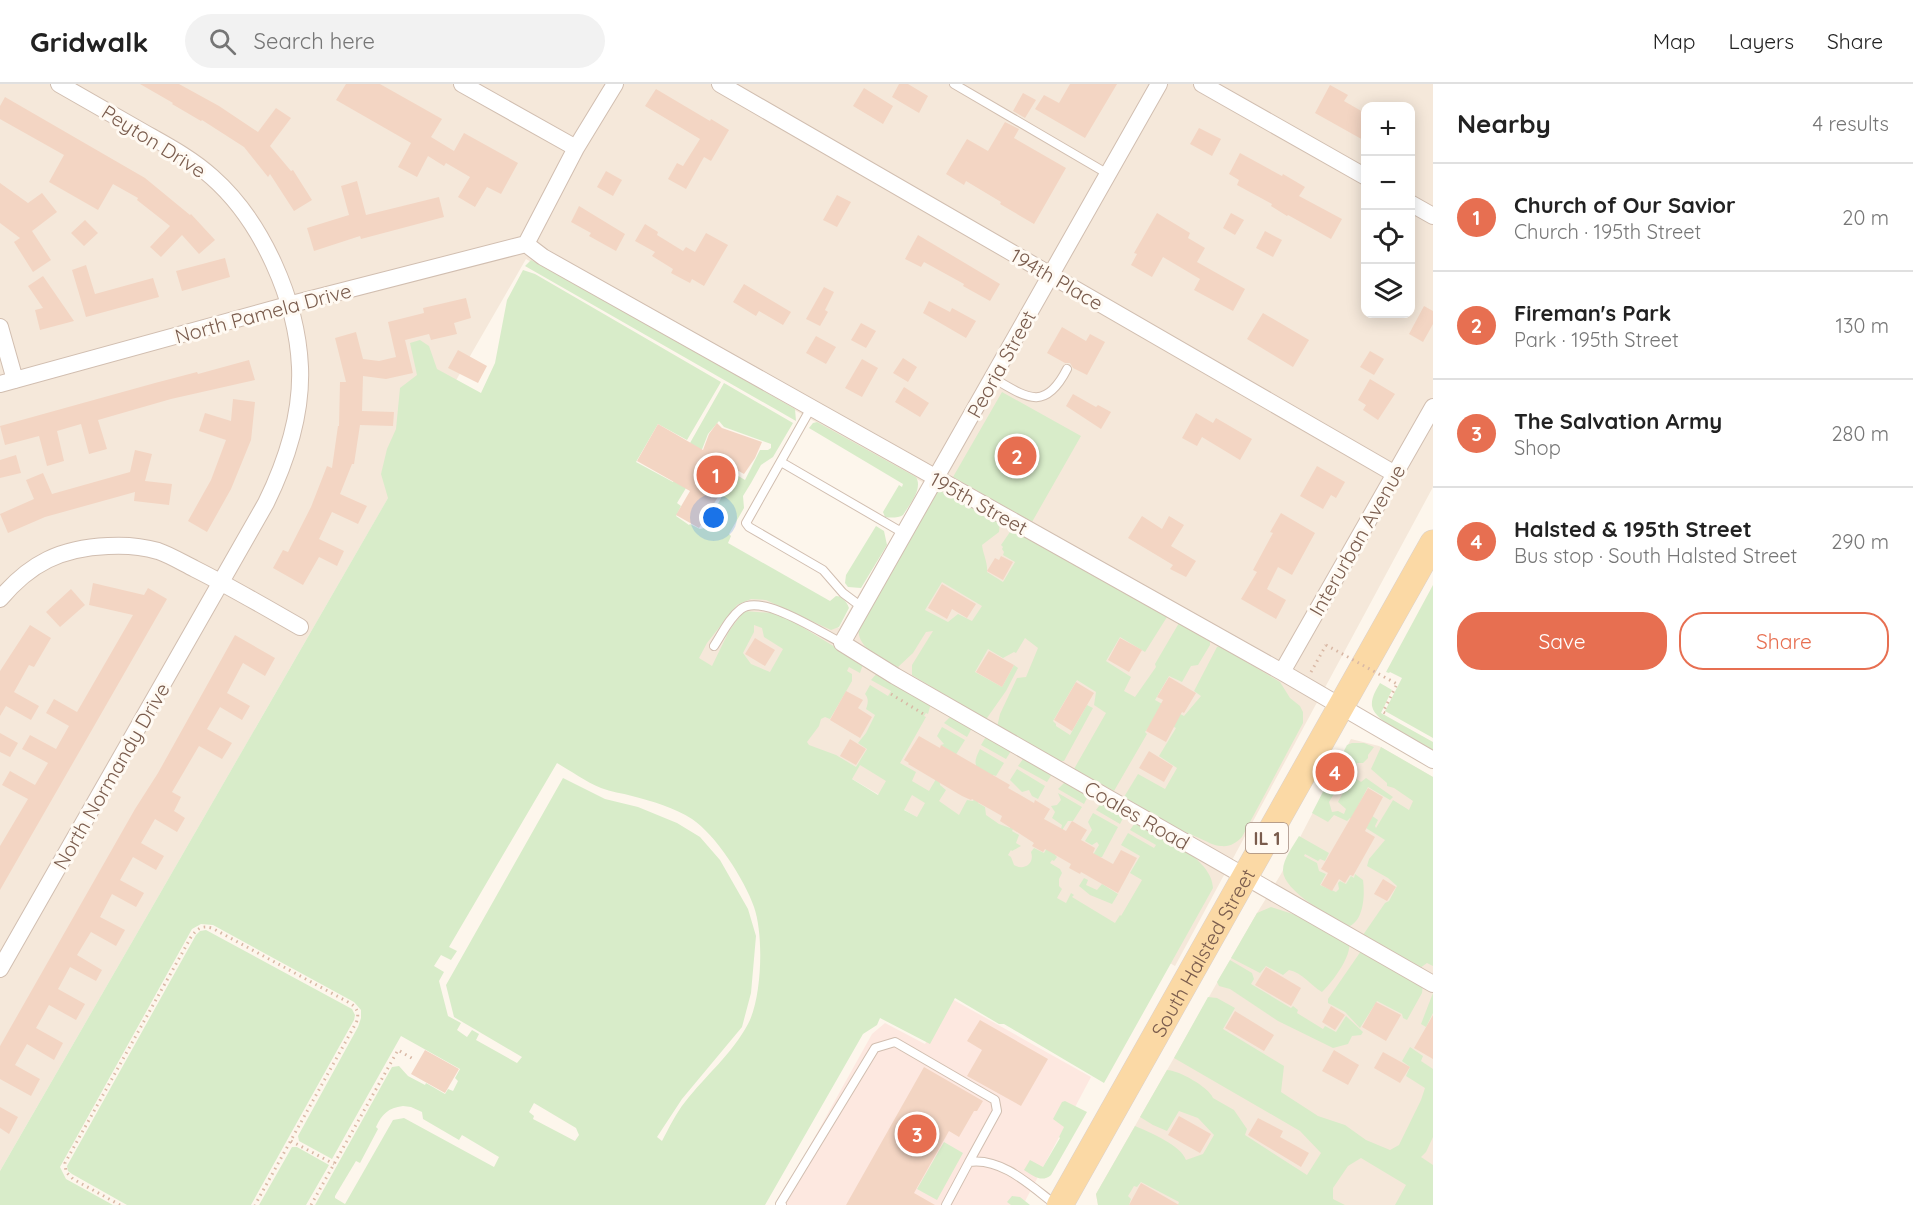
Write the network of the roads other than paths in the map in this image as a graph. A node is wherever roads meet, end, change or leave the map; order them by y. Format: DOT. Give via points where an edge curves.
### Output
graph roads {
  1 [pos="59,84"];
  2 [pos="462,84"];
  3 [pos="615,84"];
  4 [pos="720,84"];
  5 [pos="954,84"];
  6 [pos="1159,84"];
  7 [pos="1202,84"];
  8 [pos="576,148"];
  9 [pos="1108,174"];
  10 [pos="1361,175"];
  11 [pos="1415,206"];
  12 [pos="1433,216"];
  13 [pos="526,244"];
  14 [pos="1051,275"];
  15 [pos="288,305"];
  16 [pos="0,327"];
  17 [pos="1067,369"];
  18 [pos="993,378"];
  19 [pos="8,382"];
  20 [pos="1433,407"];
  21 [pos="812,408"];
  22 [pos="781,462"];
  23 [pos="1395,474"];
  24 [pos="936,479"];
  25 [pos="905,534"];
  26 [pos="1433,543"];
  27 [pos="221,582"];
  28 [pos="0,599"];
  29 [pos="862,608"];
  30 [pos="300,627"];
  31 [pos="842,643"];
  32 [pos="714,646"];
  33 [pos="1282,672"];
  34 [pos="1340,707"];
  35 [pos="1433,760"];
  36 [pos="1245,877"];
  37 [pos="0,969"];
  38 [pos="1433,984"];
  39 [pos="969,1162"];
  40 [pos="780,1205"];
  41 [pos="946,1205"];
  42 [pos="1058,1205"];
  1 -- 15 [label="street, Peyton Drive" via="187,158 219,184 258,231"];
  2 -- 8 [label="street"];
  3 -- 8 [label="street"];
  4 -- 14 [label="street, 194th Place"];
  5 -- 9 [label="lane"];
  6 -- 9 [label="street, Peoria Street"];
  7 -- 10 [label="street"];
  8 -- 13 [label="street"];
  9 -- 14 [label="street, Peoria Street"];
  11 -- 12 [label="street"];
  13 -- 15 [label="street, North Pamela Drive"];
  13 -- 21 [label="street, 195th Street"];
  14 -- 18 [label="street, Peoria Street"];
  14 -- 23 [label="street, 194th Place"];
  15 -- 19 [label="street, North Pamela Drive"];
  15 -- 27 [label="street, North Normandy Drive" via="300,368 290,442 270,496"];
  16 -- 19 [label="street"];
  17 -- 18 [label="lane" via="1055,390 1045,396 1019,393"];
  18 -- 24 [label="street, Peoria Street"];
  20 -- 23 [label="street, Interurban Avenue"];
  21 -- 22 [label="lane"];
  21 -- 24 [label="street, 195th Street"];
  22 -- 25 [label="lane"];
  22 -- 29 [label="lane" via="746,523 823,570"];
  23 -- 33 [label="street, Interurban Avenue"];
  24 -- 25 [label="street, Peoria Street"];
  24 -- 33 [label="street, 195th Street"];
  25 -- 29 [label="street, Peoria Street"];
  26 -- 34 [label="main road, South Halsted Street / IL 1"];
  27 -- 28 [label="street" via="139,546 93,546 49,558"];
  27 -- 30 [label="street"];
  27 -- 37 [label="street, North Normandy Drive"];
  29 -- 31 [label="street, Peoria Street"];
  31 -- 32 [label="lane" via="771,608 750,604 735,615"];
  31 -- 36 [label="street, Coales Road"];
  33 -- 34 [label="street, 195th Street"];
  34 -- 35 [label="street, 195th Street"];
  34 -- 36 [label="main road, South Halsted Street / IL 1"];
  36 -- 38 [label="street, Coales Road"];
  36 -- 42 [label="main road, South Halsted Street / IL 1"];
  39 -- 40 [label="lane" via="997,1111 995,1100 895,1042 875,1048"];
  39 -- 41 [label="lane"];
  39 -- 42 [label="lane" via="986,1162 1007,1169"];
}
